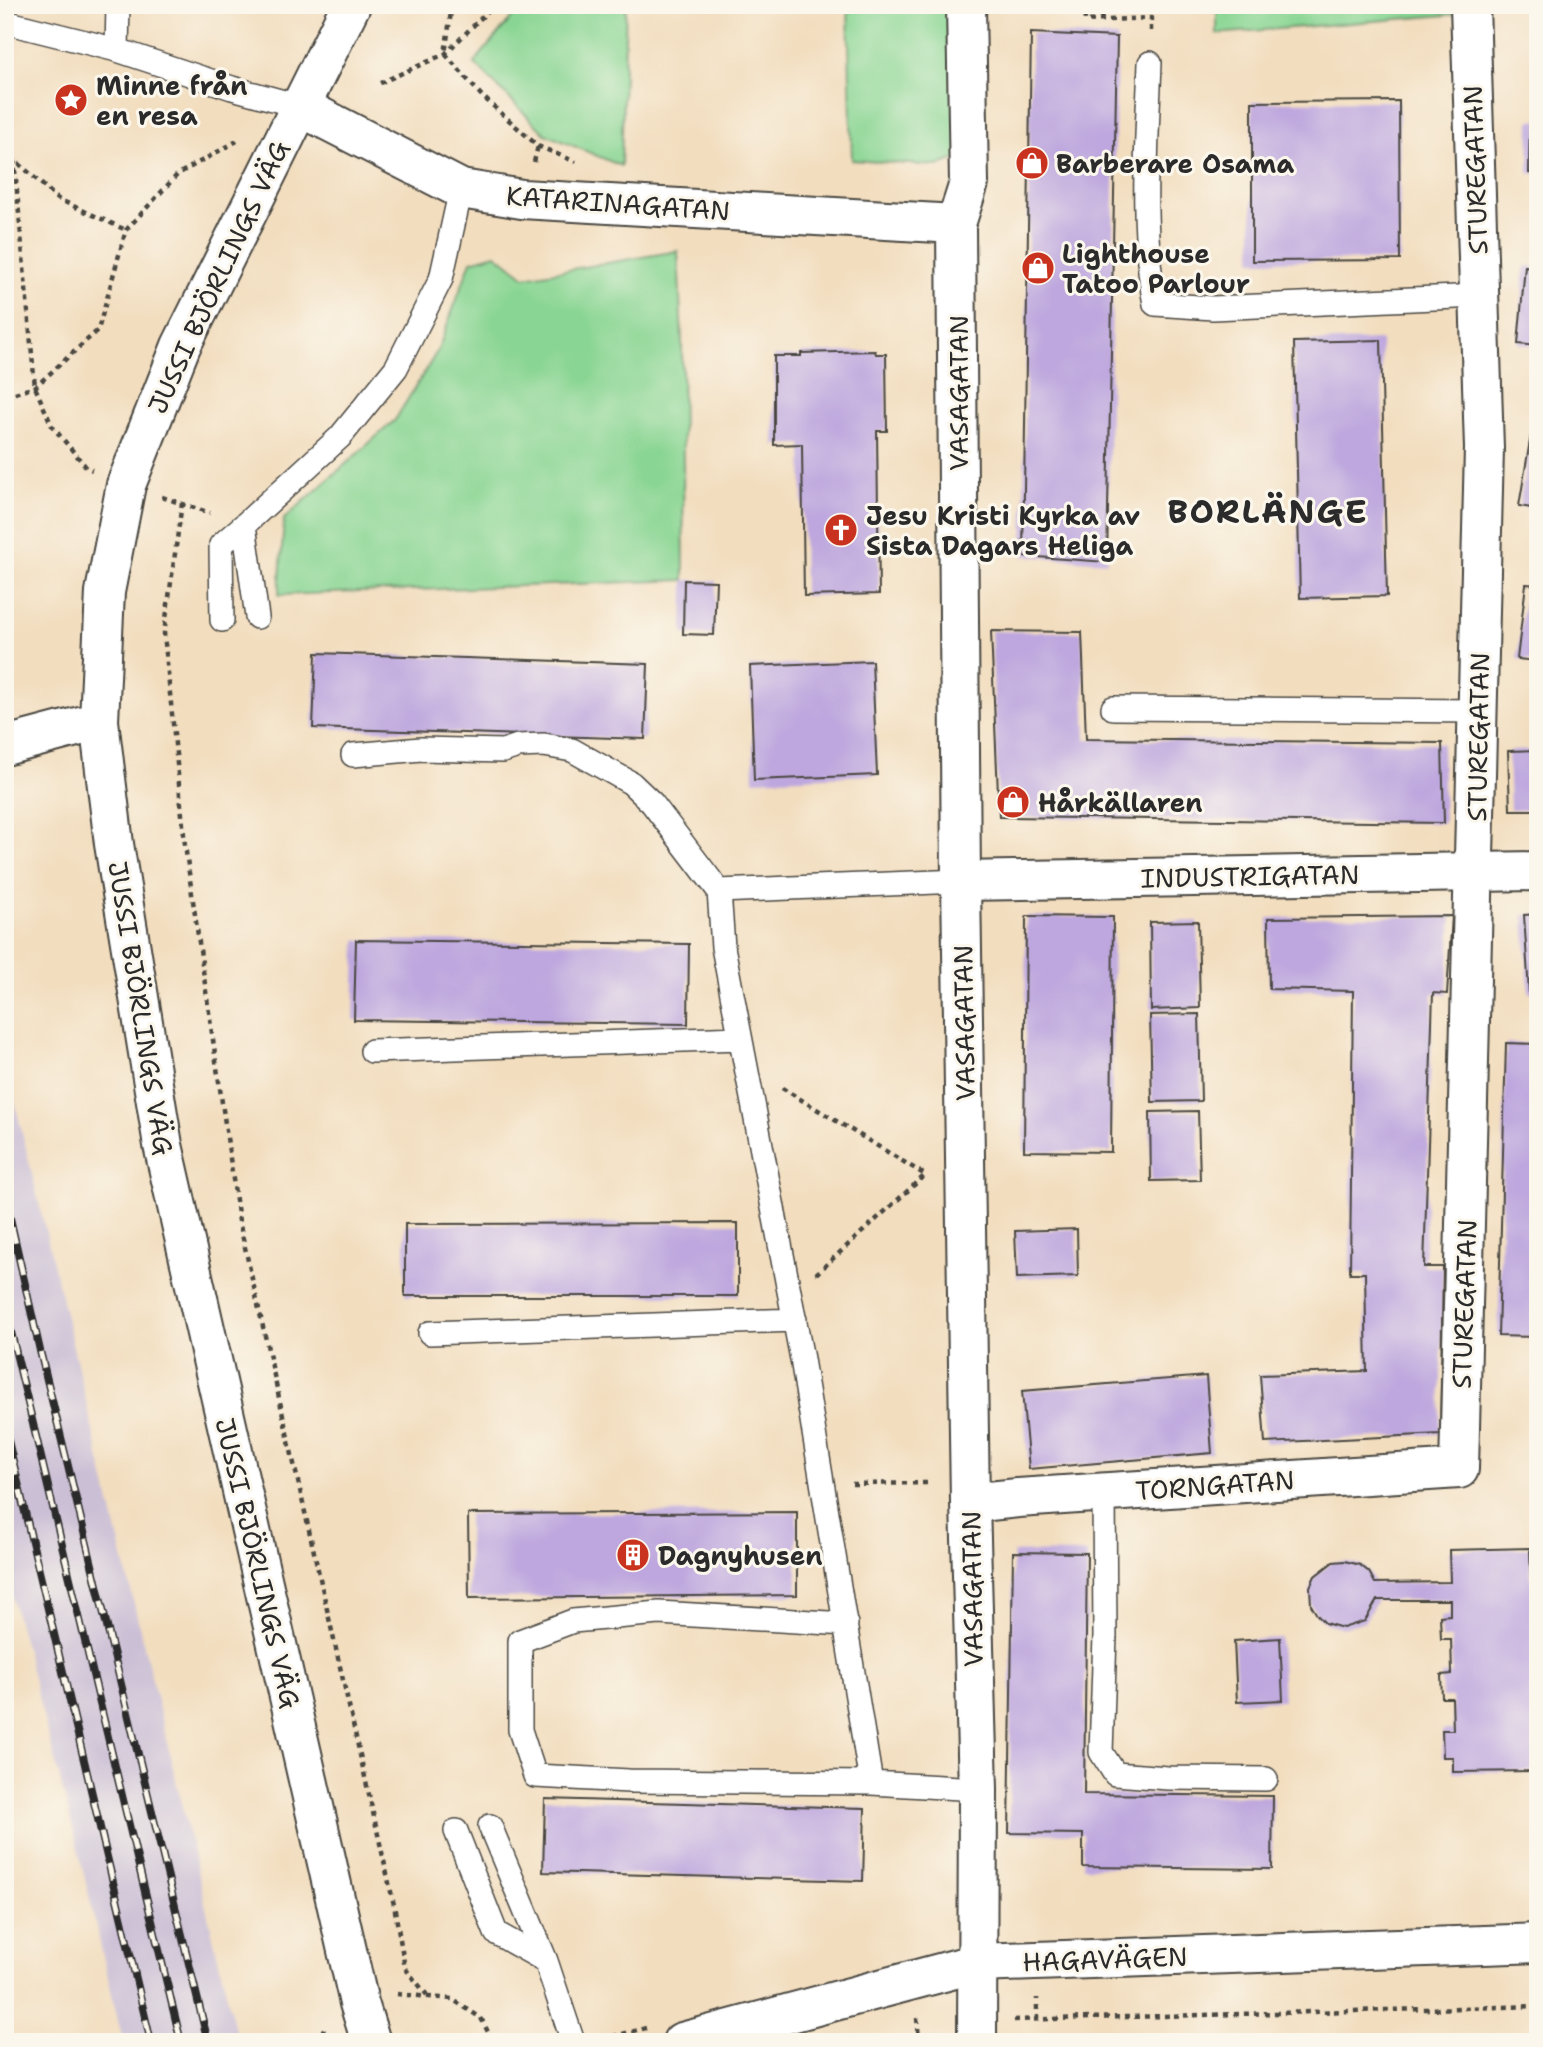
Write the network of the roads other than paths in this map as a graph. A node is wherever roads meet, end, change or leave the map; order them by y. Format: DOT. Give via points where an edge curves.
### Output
graph roads {
  1 [pos="118,5"];
  2 [pos="351,5"];
  3 [pos="966,5"];
  4 [pos="1470,5"];
  5 [pos="5,22"];
  6 [pos="117,50"];
  7 [pos="1150,63"];
  8 [pos="299,106"];
  9 [pos="461,189"];
  10 [pos="956,224"];
  11 [pos="1479,296"];
  12 [pos="244,525"];
  13 [pos="257,617"];
  14 [pos="222,620"];
  15 [pos="1113,708"];
  16 [pos="1479,711"];
  17 [pos="99,722"];
  18 [pos="5,746"];
  19 [pos="354,755"];
  20 [pos="1538,871"];
  21 [pos="1476,872"];
  22 [pos="961,881"];
  23 [pos="719,891"];
  24 [pos="740,1038"];
  25 [pos="372,1051"];
  26 [pos="795,1320"];
  27 [pos="430,1333"];
  28 [pos="1459,1469"];
  29 [pos="970,1492"];
  30 [pos="1104,1492"];
  31 [pos="846,1624"];
  32 [pos="1266,1779"];
  33 [pos="871,1783"];
  34 [pos="978,1789"];
  35 [pos="490,1826"];
  36 [pos="456,1831"];
  37 [pos="1538,1944"];
  38 [pos="546,1961"];
  39 [pos="977,1963"];
  40 [pos="977,2032"];
  41 [pos="371,2042"];
  42 [pos="573,2042"];
  43 [pos="682,2042"];
  1 -- 6 [label="lane"];
  2 -- 8 [label="street, JUSSI BJÖRLINGS VÄG"];
  3 -- 10 [label="street, VASAGATAN" via="969,183"];
  4 -- 11 [label="street, STUREGATAN"];
  5 -- 6 [label="lane"];
  6 -- 8 [label="lane"];
  7 -- 11 [label="lane" via="1146,178 1149,271 1155,304 1213,308"];
  8 -- 9 [label="street, KATARINAGATAN"];
  8 -- 17 [label="street, JUSSI BJÖRLINGS VÄG" via="181,346 126,485 105,592"];
  9 -- 10 [label="street, KATARINAGATAN" via="522,199"];
  9 -- 12 [label="lane" via="441,279 397,368 340,438"];
  10 -- 22 [label="street, VASAGATAN"];
  11 -- 16 [label="street, STUREGATAN" via="1484,448"];
  12 -- 13 [label="lane"];
  12 -- 14 [label="lane" via="221,545"];
  15 -- 16 [label="lane"];
  16 -- 21 [label="street, STUREGATAN"];
  17 -- 18 [label="street"];
  17 -- 41 [label="street, JUSSI BJÖRLINGS VÄG" via="163,1145"];
  19 -- 23 [label="lane" via="421,749 503,751 531,745 572,750 631,783 652,803"];
  20 -- 21 [label="street, INDUSTRIGATAN"];
  21 -- 22 [label="street, INDUSTRIGATAN"];
  21 -- 28 [label="street, STUREGATAN"];
  22 -- 23 [label="lane"];
  22 -- 29 [label="street, VASAGATAN"];
  23 -- 24 [label="lane" via="723,947"];
  24 -- 25 [label="lane"];
  24 -- 26 [label="lane"];
  26 -- 27 [label="lane"];
  26 -- 31 [label="lane"];
  28 -- 30 [label="street, TORNGATAN"];
  29 -- 30 [label="street, TORNGATAN" via="1018,1498"];
  29 -- 34 [label="street, VASAGATAN"];
  30 -- 32 [label="lane" via="1101,1752 1115,1774"];
  31 -- 33 [label="lane"];
  31 -- 33 [label="lane" via="659,1613 573,1621 520,1642 520,1730 535,1776"];
  33 -- 34 [label="lane"];
  34 -- 39 [label="street, VASAGATAN"];
  35 -- 38 [label="lane"];
  36 -- 38 [label="lane" via="496,1933"];
  37 -- 39 [label="street, HAGAVÄGEN"];
  38 -- 42 [label="lane"];
  39 -- 40 [label="street, VASAGATAN"];
  39 -- 43 [label="street, HAGAVÄGEN"];
}
